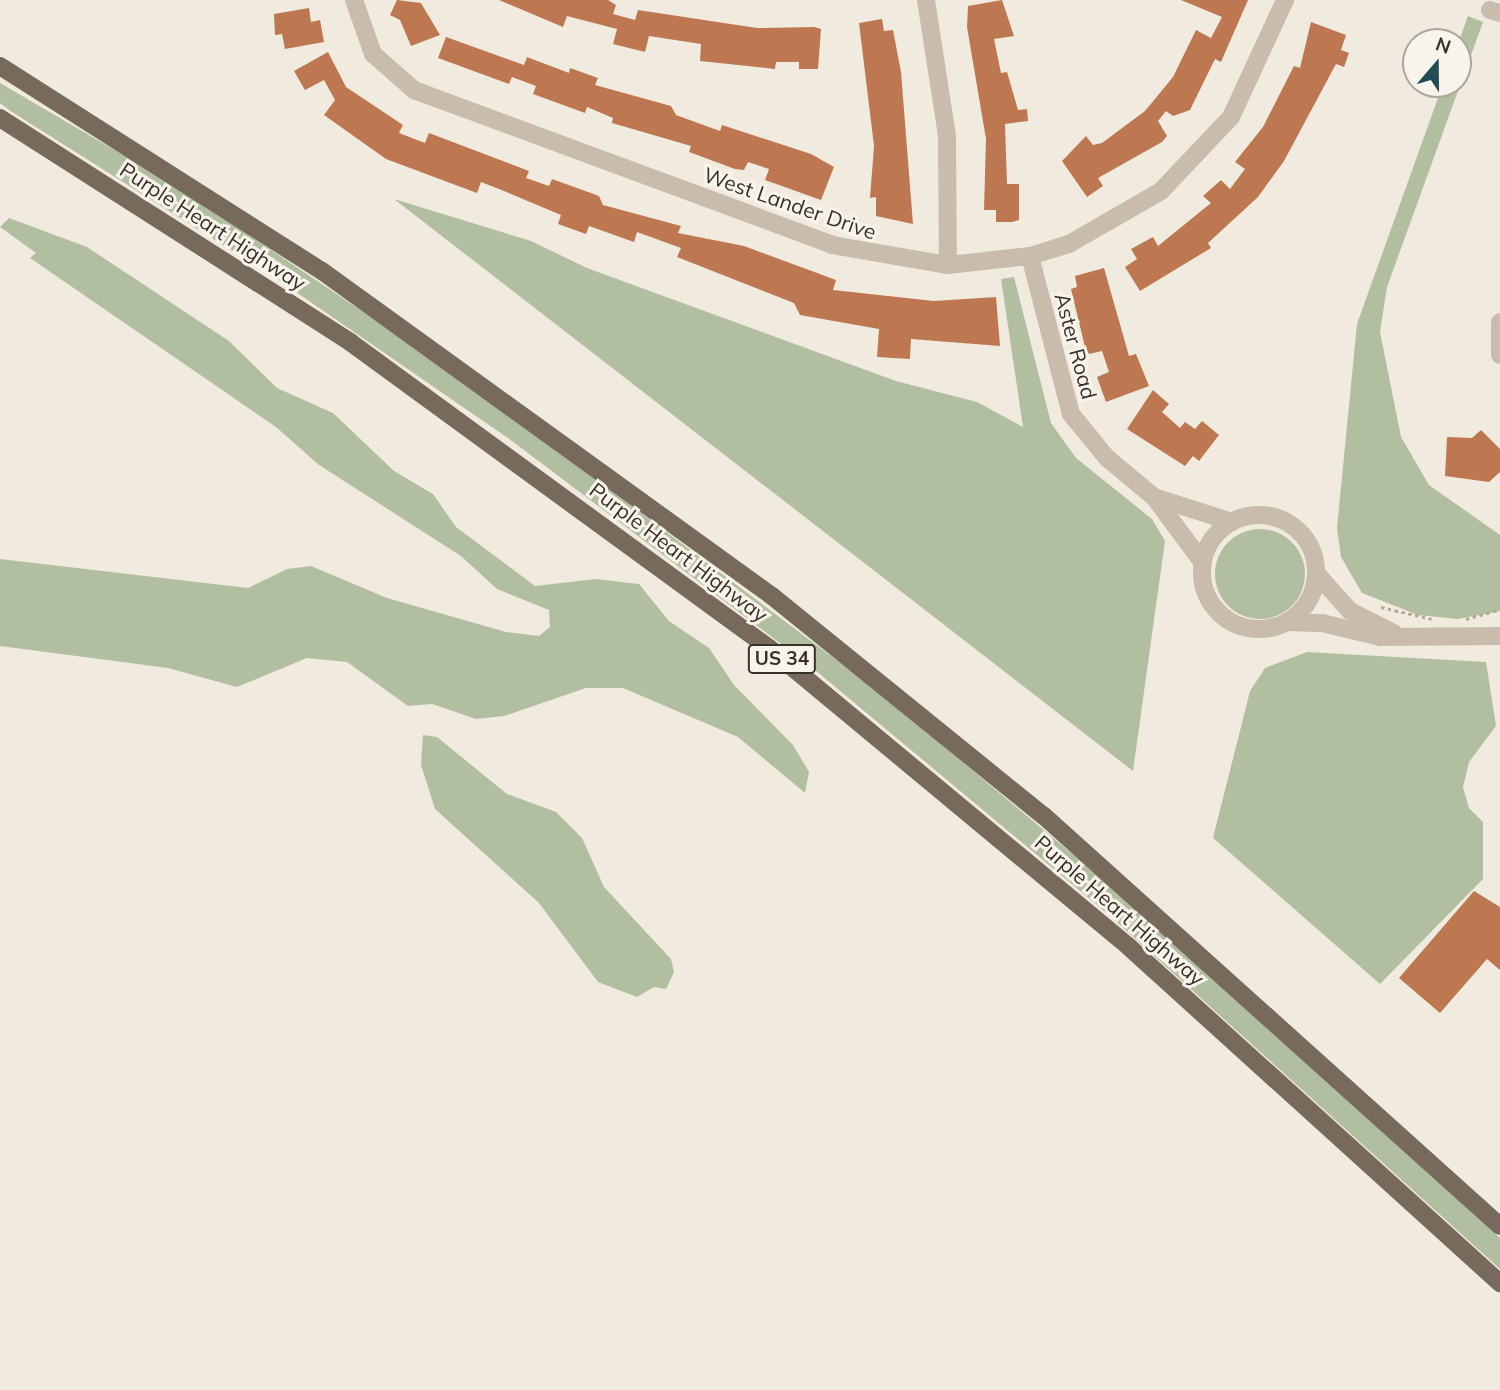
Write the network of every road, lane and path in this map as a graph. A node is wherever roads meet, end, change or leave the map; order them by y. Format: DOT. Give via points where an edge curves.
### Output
graph roads {
  1 [pos="354,0"];
  2 [pos="926,0"];
  3 [pos="1285,0"];
  4 [pos="0,66"];
  5 [pos="0,118"];
  6 [pos="1030,256"];
  7 [pos="948,265"];
  8 [pos="1500,322"];
  9 [pos="1500,355"];
  10 [pos="1154,497"];
  11 [pos="1232,522"];
  12 [pos="1203,563"];
  13 [pos="1317,573"];
  14 [pos="1378,607"];
  15 [pos="1500,610"];
  16 [pos="1445,620"];
  17 [pos="1455,620"];
  18 [pos="1287,622"];
  19 [pos="1401,636"];
  20 [pos="1500,636"];
  21 [pos="1500,1226"];
  22 [pos="1500,1283"];
  1 -- 7 [label="street, West Lander Drive" via="373,54 414,90 832,245"];
  2 -- 7 [label="street" via="947,136"];
  3 -- 6 [label="street, West Lander Drive" via="1252,81 1198,158 1120,220"];
  4 -- 21 [label="main road, Purple Heart Highway / US 34" via="322,271 772,596 1044,816"];
  5 -- 22 [label="main road, Purple Heart Highway / US 34" via="350,342 769,648 1129,947"];
  6 -- 7 [label="street, West Lander Drive"];
  6 -- 10 [label="street, Aster Road" via="1071,414 1107,458"];
  8 -- 9 [label="street"];
  10 -- 11 [label="street, Aster Road"];
  10 -- 12 [label="street, Aster Road"];
  11 -- 12 [label="street" via="1208,546"];
  11 -- 13 [label="street" via="1264,515 1295,528 1307,541"];
  12 -- 18 [label="street" via="1207,595 1226,619 1255,629"];
  13 -- 18 [label="street" via="1308,602"];
  13 -- 19 [label="street" via="1350,611"];
  14 -- 16 [label="path"];
  15 -- 17 [label="path"];
  18 -- 19 [label="street"];
  19 -- 20 [label="street"];
}
